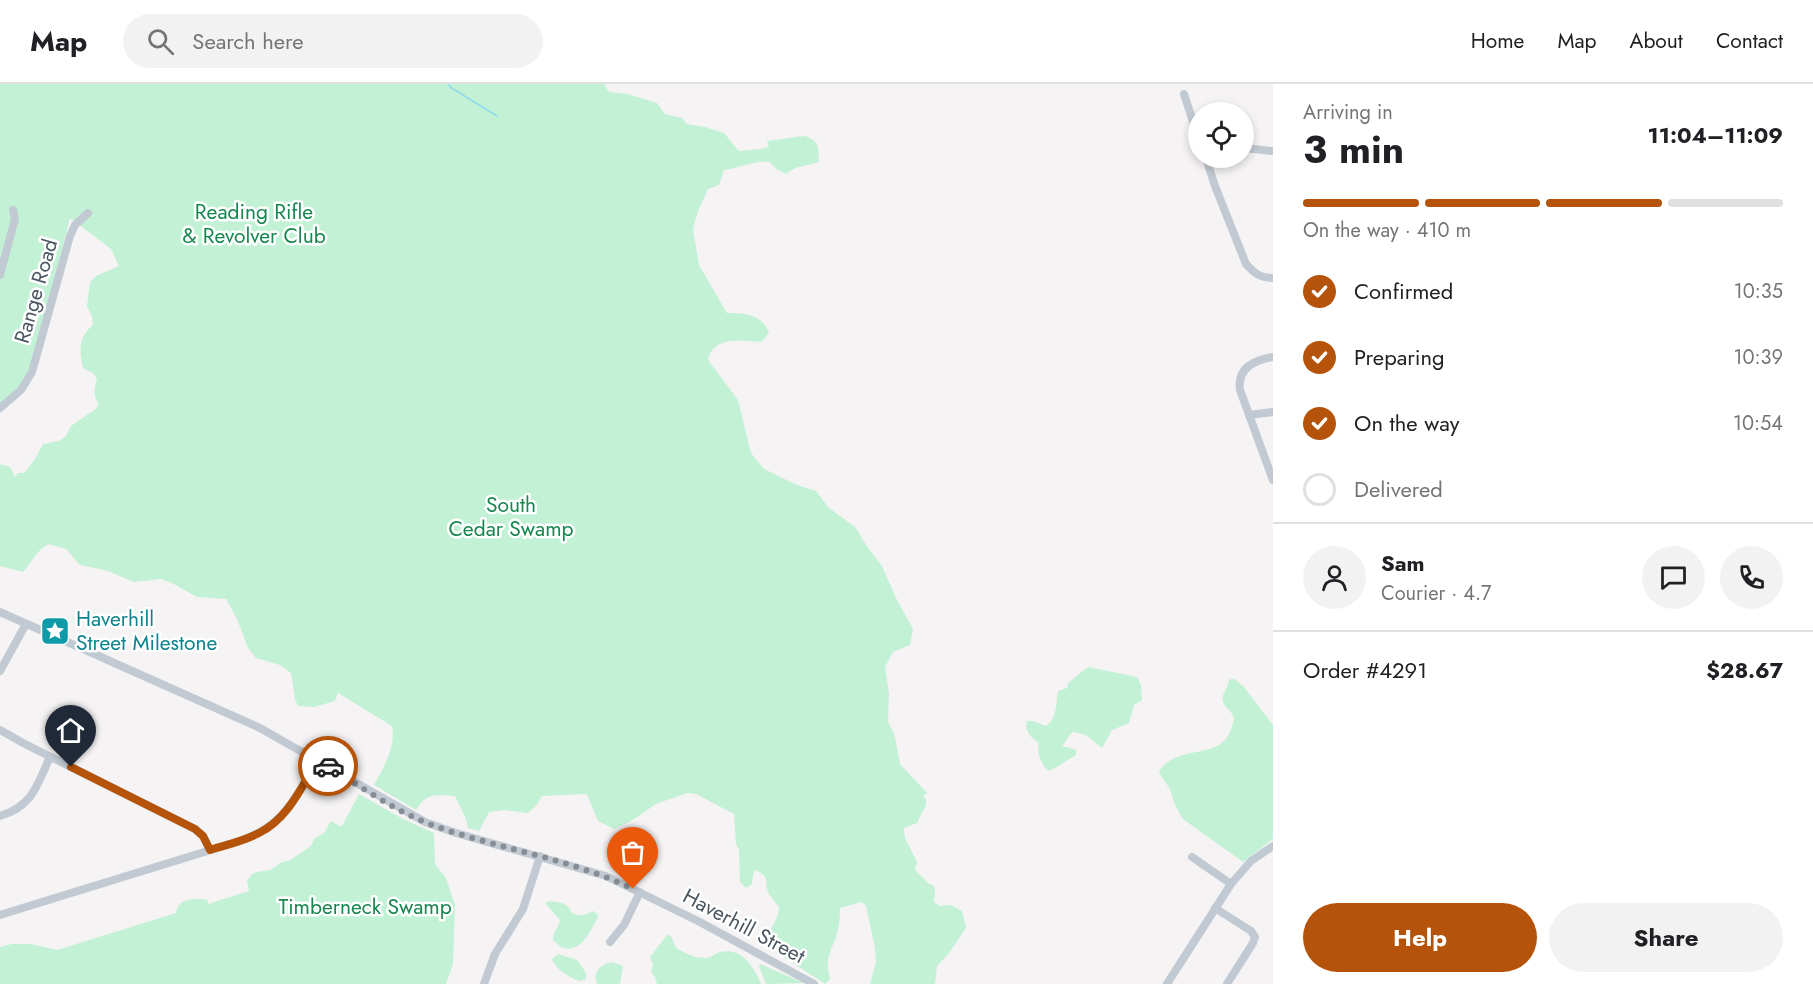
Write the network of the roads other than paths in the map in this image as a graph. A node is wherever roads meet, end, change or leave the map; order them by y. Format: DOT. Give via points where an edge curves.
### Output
graph roads {
  1 [pos="1184,94"];
  2 [pos="1188,106"];
  3 [pos="1254,149"];
  4 [pos="1273,151"];
  5 [pos="1209,168"];
  6 [pos="12,210"];
  7 [pos="88,213"];
  8 [pos="0,276"];
  9 [pos="1273,278"];
  10 [pos="1273,357"];
  11 [pos="0,408"];
  12 [pos="1273,412"];
  13 [pos="1250,415"];
  14 [pos="1273,480"];
  15 [pos="0,612"];
  16 [pos="26,624"];
  17 [pos="0,671"];
  18 [pos="0,730"];
  19 [pos="50,757"];
  20 [pos="318,760"];
  21 [pos="0,816"];
  22 [pos="1273,846"];
  23 [pos="210,850"];
  24 [pos="540,856"];
  25 [pos="1192,857"];
  26 [pos="1231,884"];
  27 [pos="640,892"];
  28 [pos="1215,908"];
  29 [pos="0,915"];
  30 [pos="610,942"];
  31 [pos="484,984"];
  32 [pos="814,984"];
  33 [pos="1167,984"];
  34 [pos="1227,984"];
  1 -- 2 [label="street"];
  3 -- 4 [label="street"];
  5 -- 9 [label="street" via="1246,264 1254,273"];
  6 -- 8 [label="street" via="15,219"];
  7 -- 11 [label="street, Range Road" via="70,236 32,372 21,390"];
  10 -- 13 [label="street" via="1245,368 1241,376 1240,390"];
  12 -- 13 [label="street"];
  13 -- 14 [label="street"];
  15 -- 16 [label="street, Haverhill Street"];
  16 -- 17 [label="street"];
  16 -- 20 [label="street, Haverhill Street" via="254,725"];
  18 -- 19 [label="street"];
  19 -- 21 [label="street" via="28,801"];
  19 -- 23 [label="street" via="193,827"];
  20 -- 23 [label="street" via="276,822 254,836"];
  20 -- 24 [label="street, Haverhill Street" via="425,822"];
  22 -- 26 [label="street" via="1251,861"];
  23 -- 29 [label="street"];
  24 -- 27 [label="street, Haverhill Street" via="592,871"];
  24 -- 31 [label="street" via="523,909 495,954"];
  25 -- 26 [label="street"];
  26 -- 28 [label="street"];
  27 -- 30 [label="street" via="624,925"];
  27 -- 32 [label="street, Haverhill Street"];
  28 -- 33 [label="street"];
  28 -- 34 [label="street" via="1251,931 1255,938"];
}
